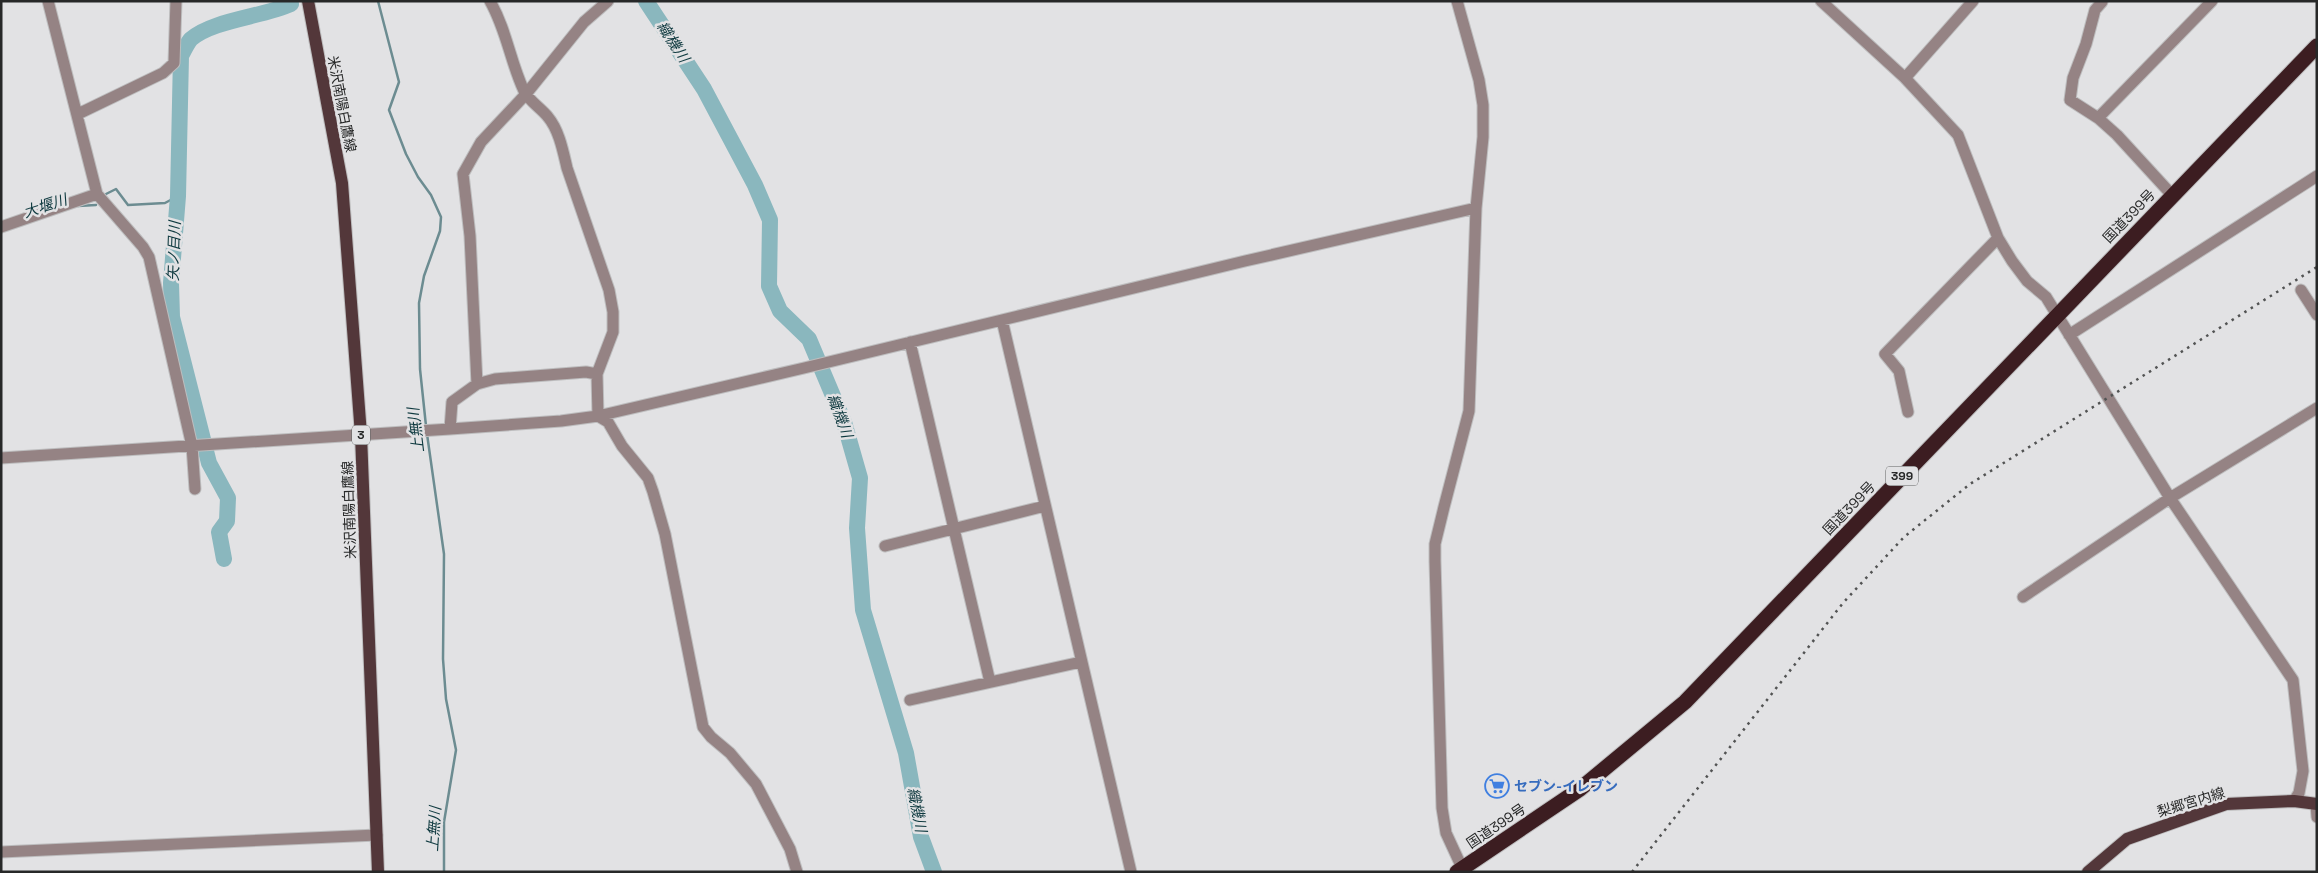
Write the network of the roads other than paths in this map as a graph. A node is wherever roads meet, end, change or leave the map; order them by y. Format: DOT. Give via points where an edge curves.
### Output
graph roads {
  1 [pos="48,1"];
  2 [pos="176,1"];
  3 [pos="308,1"];
  4 [pos="490,1"];
  5 [pos="608,1"];
  6 [pos="1457,1"];
  7 [pos="1820,1"];
  8 [pos="1974,1"];
  9 [pos="2212,1"];
  10 [pos="2102,2"];
  11 [pos="2317,46"];
  12 [pos="1905,78"];
  13 [pos="526,94"];
  14 [pos="78,114"];
  15 [pos="2098,118"];
  16 [pos="2317,176"];
  17 [pos="97,194"];
  18 [pos="2172,196"];
  19 [pos="1476,208"];
  20 [pos="1,227"];
  21 [pos="1998,238"];
  22 [pos="2301,290"];
  23 [pos="2057,314"];
  24 [pos="2317,315"];
  25 [pos="1002,320"];
  26 [pos="2069,335"];
  27 [pos="910,342"];
  28 [pos="597,374"];
  29 [pos="477,384"];
  30 [pos="2317,408"];
  31 [pos="1908,412"];
  32 [pos="598,416"];
  33 [pos="450,430"];
  34 [pos="361,435"];
  35 [pos="192,446"];
  36 [pos="1,458"];
  37 [pos="195,489"];
  38 [pos="2170,498"];
  39 [pos="1044,506"];
  40 [pos="955,528"];
  41 [pos="885,546"];
  42 [pos="2023,597"];
  43 [pos="1081,662"];
  44 [pos="990,682"];
  45 [pos="910,700"];
  46 [pos="2294,800"];
  47 [pos="2316,804"];
  48 [pos="2317,817"];
  49 [pos="377,835"];
  50 [pos="1,852"];
  51 [pos="1461,870"];
  52 [pos="378,872"];
  53 [pos="797,872"];
  54 [pos="1131,872"];
  55 [pos="2088,872"];
  1 -- 14 [label="street"];
  2 -- 14 [label="street" via="174,64 163,73"];
  3 -- 34 [label="main road, 米沢南陽白鷹線 / 3" via="342,183"];
  4 -- 13 [label="street" via="501,21 513,67"];
  5 -- 13 [label="street" via="584,22"];
  6 -- 19 [label="street" via="1483,105"];
  7 -- 12 [label="street"];
  8 -- 12 [label="street"];
  9 -- 15 [label="street"];
  10 -- 15 [label="street" via="2095,10 2070,86 2070,100"];
  11 -- 18 [label="highway, 国道399号 / 399"];
  12 -- 21 [label="street" via="1958,134"];
  13 -- 28 [label="street" via="548,117 562,147 609,290 612,332"];
  13 -- 29 [label="street" via="481,142 463,174 470,236"];
  14 -- 17 [label="street"];
  15 -- 18 [label="street"];
  16 -- 26 [label="street"];
  17 -- 20 [label="street"];
  17 -- 35 [label="street" via="149,258"];
  18 -- 23 [label="highway, 国道399号 / 399"];
  19 -- 25 [label="street"];
  19 -- 51 [label="street" via="1469,411 1444,507 1435,562 1442,808 1446,832"];
  21 -- 23 [label="street" via="2022,275 2046,296"];
  21 -- 31 [label="street" via="1885,354 1899,371"];
  22 -- 24 [label="street"];
  23 -- 26 [label="street"];
  23 -- 51 [label="highway, 国道399号 / 399" via="1685,702 1580,789"];
  25 -- 27 [label="street"];
  25 -- 39 [label="street"];
  26 -- 38 [label="street"];
  27 -- 32 [label="street"];
  27 -- 40 [label="street"];
  28 -- 29 [label="street" via="586,372 495,379"];
  28 -- 32 [label="street"];
  29 -- 33 [label="street" via="452,402"];
  30 -- 38 [label="street"];
  32 -- 33 [label="street"];
  32 -- 53 [label="street" via="608,422 622,446 648,478 653,492 666,534 703,726 756,784 790,849"];
  33 -- 34 [label="street"];
  34 -- 35 [label="street"];
  34 -- 49 [label="main road, 米沢南陽白鷹線 / 3"];
  35 -- 36 [label="street"];
  35 -- 37 [label="street"];
  38 -- 42 [label="street"];
  38 -- 46 [label="street" via="2293,680 2303,771 2299,793"];
  39 -- 40 [label="street"];
  39 -- 43 [label="street"];
  40 -- 41 [label="street"];
  40 -- 44 [label="street"];
  43 -- 44 [label="street"];
  43 -- 54 [label="street"];
  44 -- 45 [label="street"];
  46 -- 47 [label="main road, 梨郷宮内線"];
  46 -- 55 [label="main road, 梨郷宮内線" via="2226,804 2162,826 2127,839"];
  47 -- 48 [label="street"];
  49 -- 50 [label="street"];
  49 -- 52 [label="main road, 米沢南陽白鷹線 / 3"];
}
